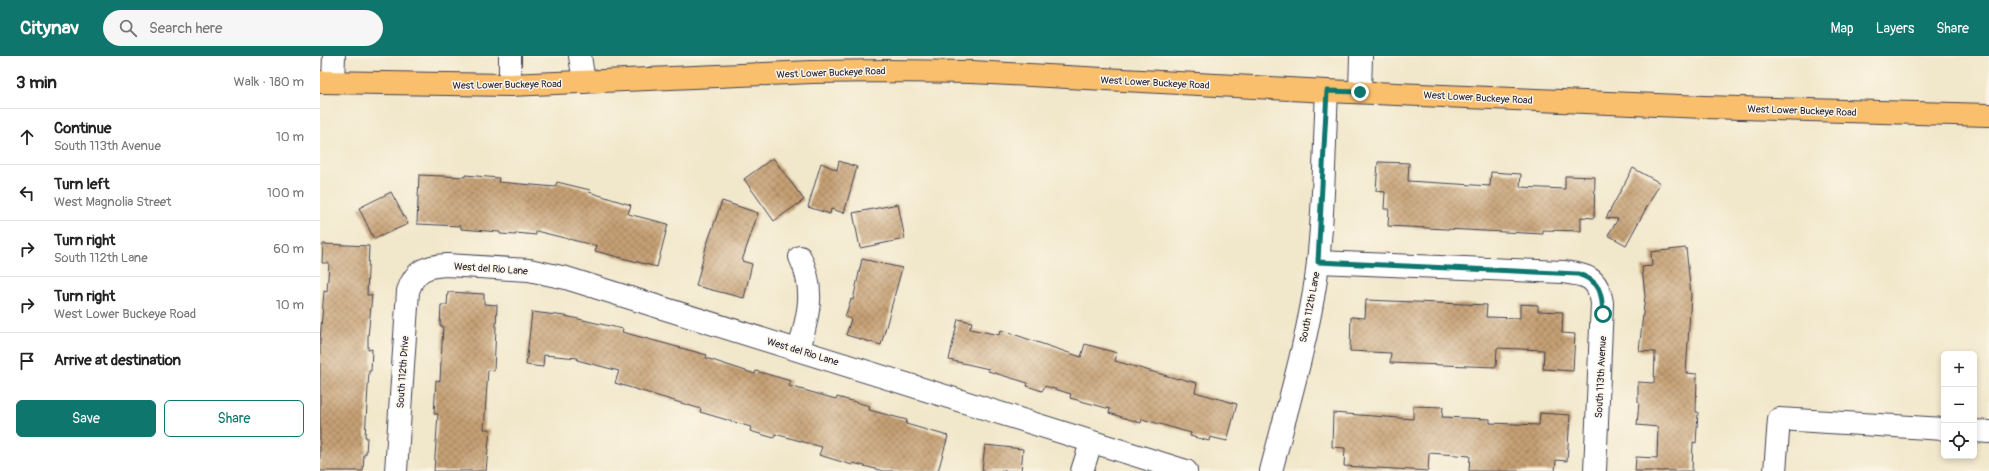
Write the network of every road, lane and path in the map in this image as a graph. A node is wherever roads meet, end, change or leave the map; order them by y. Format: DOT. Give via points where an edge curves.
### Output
graph roads {
  1 [pos="334,56"];
  2 [pos="510,56"];
  3 [pos="580,56"];
  4 [pos="1361,56"];
  5 [pos="327,82"];
  6 [pos="584,82"];
  7 [pos="510,85"];
  8 [pos="1327,91"];
  9 [pos="1360,92"];
  10 [pos="1989,115"];
  11 [pos="800,257"];
  12 [pos="1318,262"];
  13 [pos="416,274"];
  14 [pos="799,350"];
  15 [pos="1941,428"];
  16 [pos="1977,431"];
  17 [pos="1989,432"];
  18 [pos="1091,443"];
  19 [pos="396,471"];
  20 [pos="1082,471"];
  21 [pos="1186,471"];
  22 [pos="1271,471"];
  23 [pos="1595,471"];
  24 [pos="1775,471"];
  1 -- 5 [label="street"];
  2 -- 7 [label="street"];
  3 -- 6 [label="street"];
  4 -- 9 [label="street"];
  5 -- 7 [label="main road, West Lower Buckeye Road"];
  6 -- 7 [label="main road, West Lower Buckeye Road"];
  6 -- 8 [label="main road, West Lower Buckeye Road" via="812,72 902,71 972,72"];
  8 -- 9 [label="main road, West Lower Buckeye Road"];
  8 -- 12 [label="street, South 112th Lane"];
  9 -- 10 [label="main road, West Lower Buckeye Road" via="1704,108"];
  11 -- 14 [label="street" via="809,282 810,296 809,312"];
  12 -- 22 [label="street, South 112th Lane" via="1307,324"];
  12 -- 23 [label="street, South 113th Avenue" via="1563,272 1588,277 1597,284 1603,314"];
  13 -- 14 [label="street, West del Rio Lane" via="430,267 446,265 548,273"];
  13 -- 19 [label="street, South 112th Drive" via="411,282 407,300"];
  14 -- 18 [label="street, West del Rio Lane"];
  15 -- 24 [label="street" via="1778,419"];
  16 -- 17 [label="street"];
  18 -- 20 [label="street"];
  18 -- 21 [label="street, West del Rio Lane"];
}
